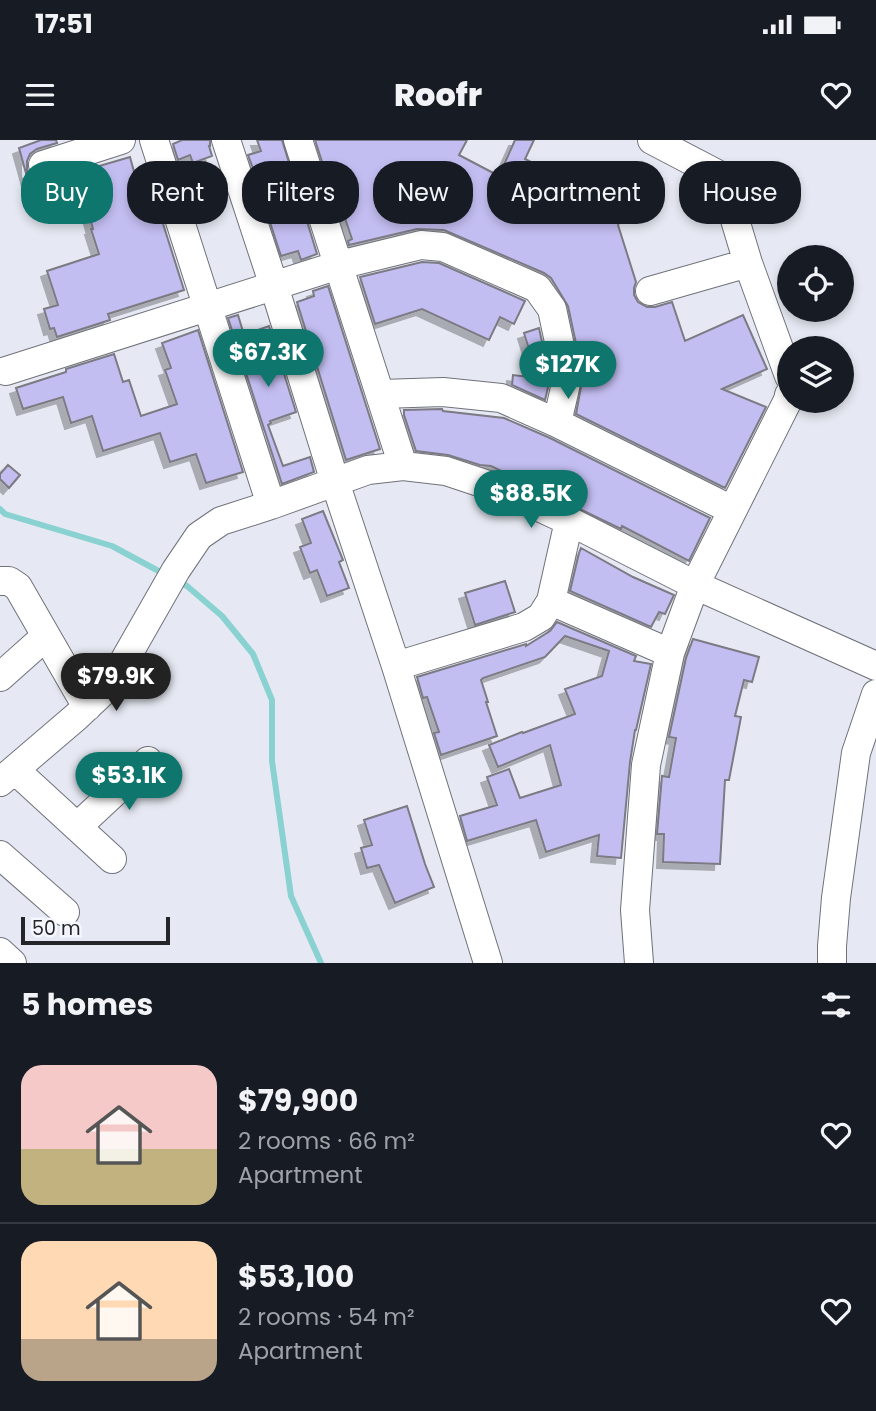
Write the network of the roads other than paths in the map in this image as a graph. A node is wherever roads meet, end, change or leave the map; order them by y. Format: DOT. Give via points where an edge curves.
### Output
graph roads {
  1 [pos="121,140"];
  2 [pos="154,140"];
  3 [pos="226,140"];
  4 [pos="298,140"];
  5 [pos="652,140"];
  6 [pos="55,161"];
  7 [pos="748,263"];
  8 [pos="338,265"];
  9 [pos="274,286"];
  10 [pos="650,291"];
  11 [pos="208,307"];
  12 [pos="777,343"];
  13 [pos="6,371"];
  14 [pos="381,394"];
  15 [pos="781,413"];
  16 [pos="557,423"];
  17 [pos="403,466"];
  18 [pos="335,482"];
  19 [pos="271,505"];
  20 [pos="732,510"];
  21 [pos="569,521"];
  22 [pos="0,581"];
  23 [pos="695,586"];
  24 [pos="551,601"];
  25 [pos="47,636"];
  26 [pos="670,653"];
  27 [pos="396,666"];
  28 [pos="876,666"];
  29 [pos="0,677"];
  30 [pos="876,695"];
  31 [pos="87,707"];
  32 [pos="148,761"];
  33 [pos="7,776"];
  34 [pos="77,827"];
  35 [pos="0,855"];
  36 [pos="112,859"];
  37 [pos="65,912"];
  38 [pos="0,952"];
  39 [pos="12,963"];
  40 [pos="488,963"];
  41 [pos="639,963"];
  42 [pos="832,963"];
  1 -- 6 [label="street"];
  2 -- 11 [label="street"];
  3 -- 9 [label="street"];
  4 -- 8 [label="street"];
  5 -- 7 [label="street" via="723,180"];
  7 -- 10 [label="street"];
  7 -- 12 [label="street"];
  8 -- 9 [label="street"];
  8 -- 14 [label="street"];
  8 -- 16 [label="street" via="421,245 443,247 537,288 552,309 567,379"];
  9 -- 11 [label="street"];
  9 -- 18 [label="street"];
  11 -- 13 [label="street"];
  11 -- 19 [label="street"];
  14 -- 16 [label="street" via="443,391 501,398"];
  14 -- 17 [label="street"];
  15 -- 20 [label="street"];
  16 -- 20 [label="street"];
  17 -- 18 [label="street" via="368,470"];
  17 -- 21 [label="street" via="446,471 492,486"];
  18 -- 19 [label="street"];
  18 -- 27 [label="street"];
  19 -- 31 [label="street" via="221,521 199,536 111,684"];
  20 -- 23 [label="street"];
  21 -- 23 [label="street"];
  21 -- 24 [label="street"];
  22 -- 25 [label="street" via="18,587"];
  23 -- 26 [label="street"];
  23 -- 28 [label="street"];
  24 -- 26 [label="street"];
  24 -- 27 [label="street" via="541,617 524,627"];
  25 -- 29 [label="street"];
  25 -- 31 [label="street"];
  26 -- 41 [label="street" via="646,765 635,910"];
  27 -- 40 [label="street"];
  30 -- 42 [label="street" via="856,753"];
  31 -- 33 [label="street"];
  32 -- 34 [label="street"];
  33 -- 34 [label="street"];
  34 -- 36 [label="street"];
  35 -- 37 [label="street"];
  38 -- 39 [label="street"];
}
